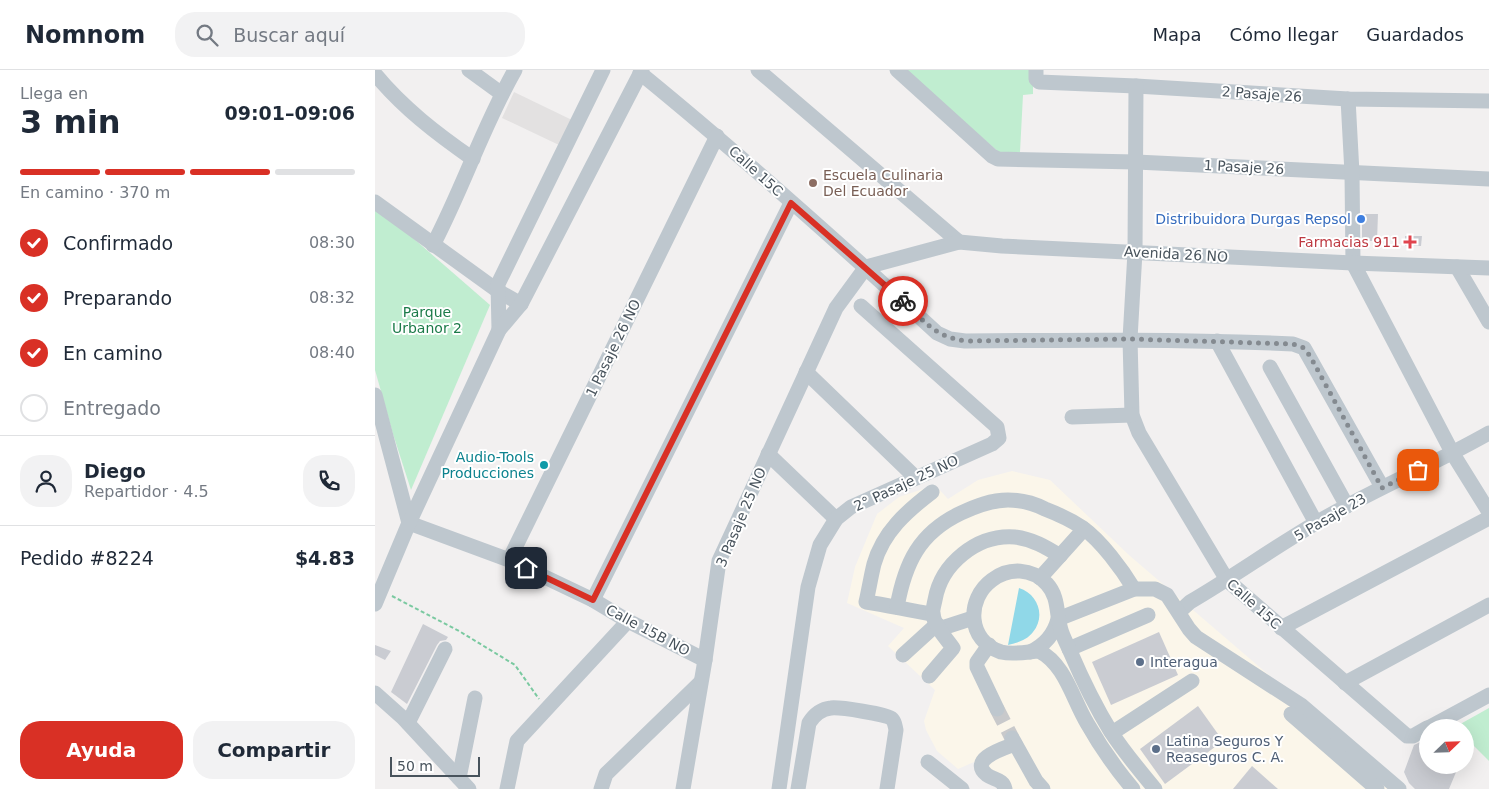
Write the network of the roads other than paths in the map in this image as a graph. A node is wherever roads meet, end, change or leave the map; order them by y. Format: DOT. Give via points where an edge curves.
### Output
graph roads {
  1 [pos="469,70"];
  2 [pos="515,70"];
  3 [pos="758,70"];
  4 [pos="897,70"];
  5 [pos="601,71"];
  6 [pos="641,72"];
  7 [pos="375,74"];
  8 [pos="1036,74"];
  9 [pos="1136,86"];
  10 [pos="502,94"];
  11 [pos="1348,99"];
  12 [pos="1489,101"];
  13 [pos="717,136"];
  14 [pos="473,159"];
  15 [pos="1136,162"];
  16 [pos="1352,173"];
  17 [pos="1489,179"];
  18 [pos="375,202"];
  19 [pos="791,203"];
  20 [pos="959,242"];
  21 [pos="433,245"];
  22 [pos="1135,252"];
  23 [pos="1353,264"];
  24 [pos="865,267"];
  25 [pos="1457,267"];
  26 [pos="1489,268"];
  27 [pos="497,291"];
  28 [pos="521,304"];
  29 [pos="861,306"];
  30 [pos="1489,322"];
  31 [pos="499,330"];
  32 [pos="1130,339"];
  33 [pos="1217,341"];
  34 [pos="1270,367"];
  35 [pos="806,372"];
  36 [pos="375,395"];
  37 [pos="1132,415"];
  38 [pos="1072,418"];
  39 [pos="379,429"];
  40 [pos="1489,433"];
  41 [pos="768,454"];
  42 [pos="1453,454"];
  43 [pos="916,478"];
  44 [pos="1382,488"];
  45 [pos="932,492"];
  46 [pos="1347,506"];
  47 [pos="1489,512"];
  48 [pos="1489,518"];
  49 [pos="836,519"];
  50 [pos="409,523"];
  51 [pos="1316,523"];
  52 [pos="1084,529"];
  53 [pos="1060,556"];
  54 [pos="509,560"];
  55 [pos="1040,578"];
  56 [pos="1227,580"];
  57 [pos="1134,589"];
  58 [pos="378,597"];
  59 [pos="593,600"];
  60 [pos="1489,605"];
  61 [pos="897,606"];
  62 [pos="1179,612"];
  63 [pos="1148,615"];
  64 [pos="973,618"];
  65 [pos="1058,619"];
  66 [pos="628,621"];
  67 [pos="936,622"];
  68 [pos="1281,628"];
  69 [pos="989,645"];
  70 [pos="445,649"];
  71 [pos="1069,649"];
  72 [pos="1030,652"];
  73 [pos="903,655"];
  74 [pos="705,660"];
  75 [pos="929,676"];
  76 [pos="1192,681"];
  77 [pos="701,683"];
  78 [pos="1345,683"];
  79 [pos="375,693"];
  80 [pos="1489,695"];
  81 [pos="475,698"];
  82 [pos="997,709"];
  83 [pos="1291,714"];
  84 [pos="1445,719"];
  85 [pos="408,723"];
  86 [pos="1112,733"];
  87 [pos="1419,733"];
  88 [pos="928,762"];
  89 [pos="464,783"];
  90 [pos="507,789"];
  91 [pos="601,789"];
  92 [pos="683,789"];
  93 [pos="779,789"];
  94 [pos="798,789"];
  95 [pos="887,789"];
  96 [pos="963,789"];
  97 [pos="1005,789"];
  98 [pos="1043,789"];
  99 [pos="1133,789"];
  100 [pos="1155,789"];
  101 [pos="1377,789"];
  102 [pos="1399,789"];
  1 -- 10 [label="street"];
  2 -- 10 [label="street"];
  3 -- 20 [label="street"];
  4 -- 15 [label="street, 1 Pasaje 26" via="992,156"];
  5 -- 27 [label="street"];
  6 -- 13 [label="street, Calle 15C"];
  6 -- 28 [label="street"];
  7 -- 14 [label="street" via="426,126"];
  8 -- 9 [label="street, 2 Pasaje 26" via="1039,82"];
  9 -- 11 [label="street, 2 Pasaje 26"];
  9 -- 15 [label="street, Calle 15C"];
  10 -- 14 [label="street"];
  11 -- 12 [label="street, 2 Pasaje 26"];
  11 -- 16 [label="street"];
  13 -- 19 [label="street, Calle 15C"];
  13 -- 54 [label="street, 1 Pasaje 26 NO"];
  14 -- 21 [label="street"];
  15 -- 16 [label="street, 1 Pasaje 26"];
  15 -- 22 [label="street, Calle 15C"];
  16 -- 17 [label="street, 1 Pasaje 26"];
  16 -- 23 [label="street"];
  18 -- 21 [label="street"];
  19 -- 24 [label="street, Calle 15C"];
  19 -- 59 [label="street"];
  20 -- 22 [label="street, Avenida 26 NO"];
  20 -- 24 [label="street, Avenida 26 NO"];
  21 -- 27 [label="street"];
  22 -- 23 [label="street, Avenida 26 NO"];
  22 -- 32 [label="street, Calle 15C"];
  23 -- 25 [label="street, Avenida 26 NO"];
  23 -- 42 [label="street"];
  24 -- 32 [label="street, Calle 15C" via="937,333 950,339"];
  24 -- 35 [label="street, 3 Pasaje 25 NO" via="836,308"];
  25 -- 26 [label="street, Avenida 26 NO"];
  25 -- 30 [label="street"];
  27 -- 28 [label="street"];
  27 -- 31 [label="street"];
  28 -- 31 [label="street"];
  29 -- 43 [label="street, 2° Pasaje 25 NO" via="999,433 999,438 992,444"];
  31 -- 50 [label="street"];
  32 -- 33 [label="street, Calle 15C"];
  32 -- 37 [label="street, Calle 15C"];
  33 -- 44 [label="street, Calle 15C" via="1293,344 1304,348"];
  33 -- 51 [label="street"];
  34 -- 46 [label="street"];
  35 -- 41 [label="street, 3 Pasaje 25 NO"];
  35 -- 43 [label="street"];
  36 -- 39 [label="street"];
  37 -- 38 [label="street"];
  37 -- 56 [label="street, Calle 15C" via="1139,433"];
  39 -- 50 [label="street"];
  40 -- 42 [label="street, 5 Pasaje 23"];
  41 -- 49 [label="street"];
  41 -- 74 [label="street, 3 Pasaje 25 NO" via="719,560"];
  42 -- 44 [label="street, 5 Pasaje 23"];
  42 -- 47 [label="street"];
  43 -- 49 [label="street, 2° Pasaje 25 NO" via="851,507"];
  44 -- 46 [label="street, 5 Pasaje 23"];
  45 -- 61 [label="street" via="897,522 874,562 866,602"];
  46 -- 51 [label="street, 5 Pasaje 23"];
  48 -- 68 [label="street"];
  49 -- 93 [label="street, 2° Pasaje 25 NO" via="819,545 808,587"];
  50 -- 54 [label="street, Calle 15B NO"];
  50 -- 58 [label="street"];
  51 -- 56 [label="street, 5 Pasaje 23"];
  52 -- 53 [label="street"];
  52 -- 57 [label="street" via="1119,565"];
  52 -- 61 [label="street" via="1067,518 1028,502 999,500 976,506 947,521 916,550 902,579"];
  53 -- 55 [label="street"];
  53 -- 67 [label="street" via="1024,538 998,537 980,543 945,572 936,595"];
  54 -- 59 [label="street, Calle 15B NO"];
  55 -- 64 [label="street" via="1019,570 995,578 978,596"];
  55 -- 65 [label="street" via="1054,594"];
  56 -- 62 [label="street, 5 Pasaje 23"];
  56 -- 68 [label="street, Calle 15C"];
  57 -- 62 [label="street" via="1160,590"];
  57 -- 65 [label="street"];
  59 -- 66 [label="street, Calle 15B NO"];
  60 -- 78 [label="street"];
  61 -- 67 [label="street"];
  62 -- 102 [label="street" via="1196,636 1301,705"];
  63 -- 71 [label="street"];
  64 -- 67 [label="street"];
  64 -- 69 [label="street" via="975,629"];
  65 -- 71 [label="street"];
  65 -- 72 [label="street" via="1047,641"];
  66 -- 74 [label="street, Calle 15B NO"];
  66 -- 90 [label="street" via="517,741"];
  67 -- 73 [label="street"];
  67 -- 75 [label="street" via="953,648"];
  68 -- 78 [label="street, Calle 15C"];
  69 -- 72 [label="street" via="1010,654"];
  69 -- 82 [label="street" via="977,667"];
  70 -- 85 [label="street"];
  71 -- 86 [label="street" via="1089,694"];
  72 -- 99 [label="street" via="1039,651 1056,664 1097,740"];
  74 -- 77 [label="street, 3 Pasaje 25 NO"];
  76 -- 86 [label="street"];
  77 -- 91 [label="street" via="606,774"];
  77 -- 92 [label="street, 3 Pasaje 25 NO"];
  78 -- 87 [label="street, Calle 15C" via="1405,734 1413,736"];
  79 -- 85 [label="street"];
  80 -- 84 [label="street"];
  81 -- 89 [label="street"];
  83 -- 101 [label="street"];
  85 -- 89 [label="street"];
  86 -- 100 [label="street"];
  88 -- 96 [label="street"];
  94 -- 95 [label="street" via="809,723 822,710 832,708 879,714 895,723"];
  97 -- 98 [label="street" via="1000,780 983,770 982,764 984,758 1013,741"];
}
